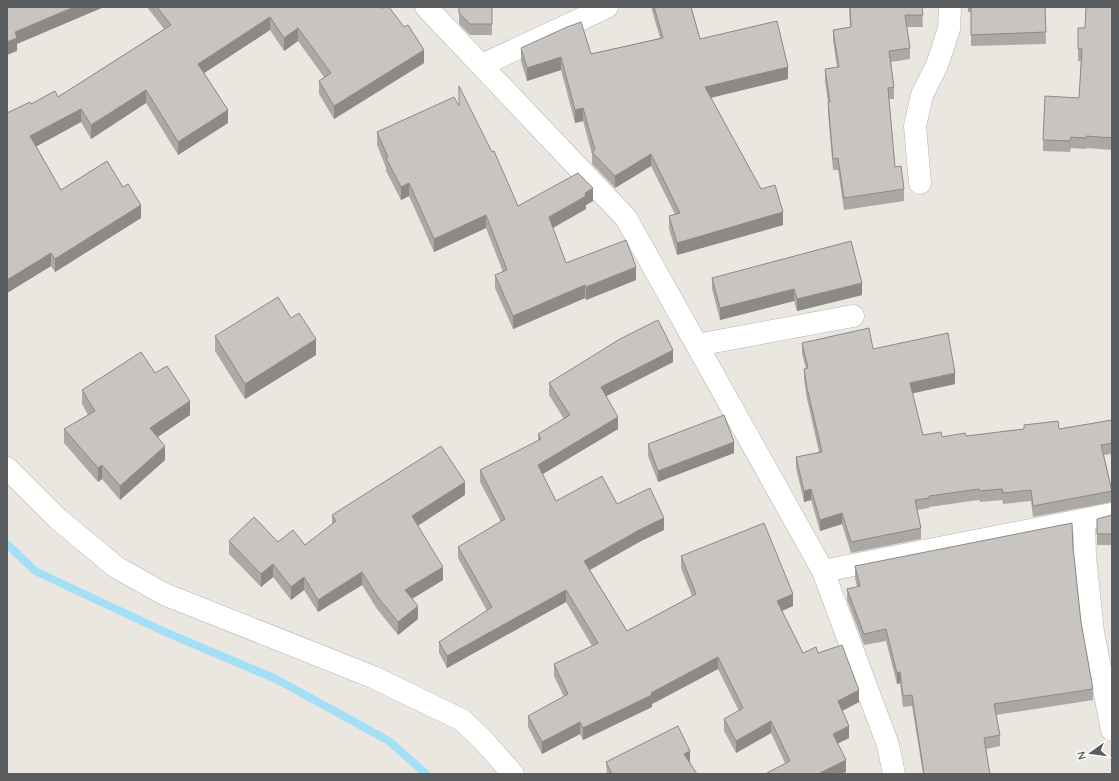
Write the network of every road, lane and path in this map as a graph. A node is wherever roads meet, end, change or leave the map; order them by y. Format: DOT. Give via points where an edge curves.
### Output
graph roads {
  1 [pos="426,7"];
  2 [pos="607,7"];
  3 [pos="950,7"];
  4 [pos="482,66"];
  5 [pos="920,183"];
  6 [pos="853,316"];
  7 [pos="697,345"];
  8 [pos="7,468"];
  9 [pos="1112,514"];
  10 [pos="1084,520"];
  11 [pos="823,570"];
  12 [pos="1112,730"];
  13 [pos="513,774"];
  14 [pos="894,774"];
  1 -- 4 [label="street"];
  2 -- 4 [label="street"];
  3 -- 5 [label="street" via="949,29 938,65 922,95 916,126"];
  4 -- 7 [label="street" via="626,218"];
  6 -- 7 [label="street"];
  7 -- 11 [label="street"];
  8 -- 13 [label="street" via="58,519 116,567 164,594 373,677 462,720"];
  9 -- 10 [label="street"];
  10 -- 11 [label="street"];
  10 -- 12 [label="street" via="1093,632"];
  11 -- 14 [label="street" via="888,745"];
}
